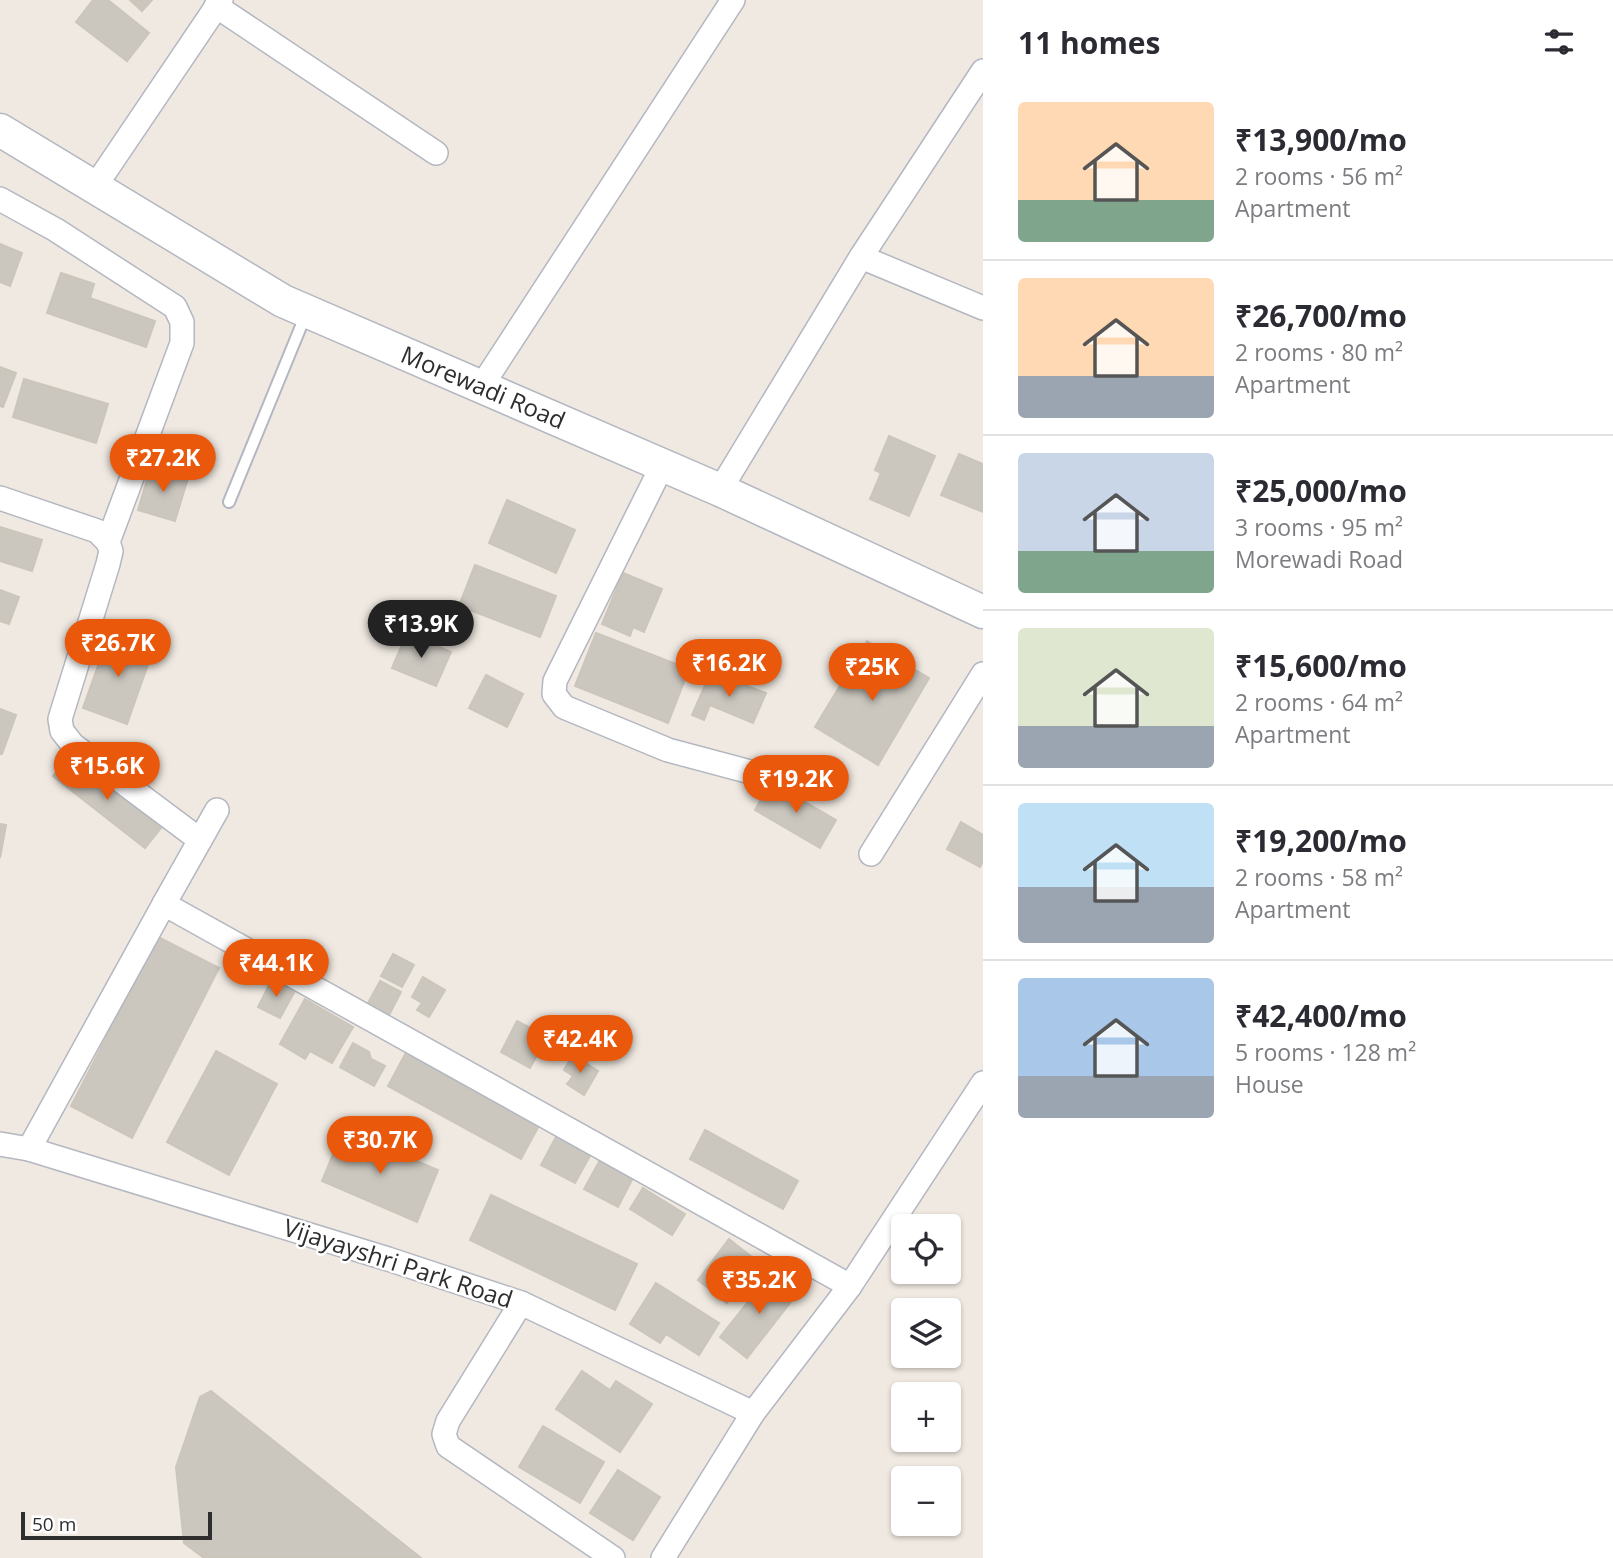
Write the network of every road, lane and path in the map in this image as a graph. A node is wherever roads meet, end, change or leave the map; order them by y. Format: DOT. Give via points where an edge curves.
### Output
graph roads {
  1 [pos="733,0"];
  2 [pos="218,3"];
  3 [pos="983,71"];
  4 [pos="0,130"];
  5 [pos="436,153"];
  6 [pos="94,188"];
  7 [pos="0,199"];
  8 [pos="861,257"];
  9 [pos="983,309"];
  10 [pos="307,312"];
  11 [pos="481,387"];
  12 [pos="662,466"];
  13 [pos="720,490"];
  14 [pos="0,498"];
  15 [pos="229,502"];
  16 [pos="108,542"];
  17 [pos="983,612"];
  18 [pos="983,674"];
  19 [pos="784,781"];
  20 [pos="217,810"];
  21 [pos="201,839"];
  22 [pos="871,854"];
  23 [pos="164,904"];
  24 [pos="983,1083"];
  25 [pos="0,1144"];
  26 [pos="29,1149"];
  27 [pos="850,1286"];
  28 [pos="521,1303"];
  29 [pos="753,1413"];
  30 [pos="613,1558"];
  31 [pos="663,1558"];
  1 -- 11 [label="street"];
  2 -- 5 [label="street"];
  2 -- 6 [label="street"];
  3 -- 8 [label="street"];
  4 -- 6 [label="main road, Morewadi Road"];
  6 -- 10 [label="main road, Morewadi Road"];
  7 -- 16 [label="street" via="175,307 182,322 183,343"];
  8 -- 9 [label="street"];
  8 -- 13 [label="street"];
  10 -- 11 [label="main road, Morewadi Road"];
  10 -- 15 [label="lane"];
  11 -- 12 [label="main road, Morewadi Road"];
  12 -- 13 [label="main road, Morewadi Road"];
  12 -- 19 [label="street" via="555,681 554,694 564,707 667,750"];
  13 -- 17 [label="main road, Morewadi Road"];
  14 -- 16 [label="street" via="97,531"];
  16 -- 21 [label="street" via="108,564 60,719 62,731 74,745"];
  18 -- 22 [label="street"];
  20 -- 21 [label="street"];
  21 -- 23 [label="street"];
  23 -- 26 [label="street"];
  23 -- 27 [label="street"];
  24 -- 27 [label="street"];
  25 -- 26 [label="street, Vijayayshri Park Road"];
  26 -- 28 [label="street, Vijayayshri Park Road"];
  27 -- 29 [label="street"];
  28 -- 29 [label="street, Vijayayshri Park Road"];
  28 -- 30 [label="street" via="448,1421 444,1434 448,1446"];
  29 -- 31 [label="street"];
}
